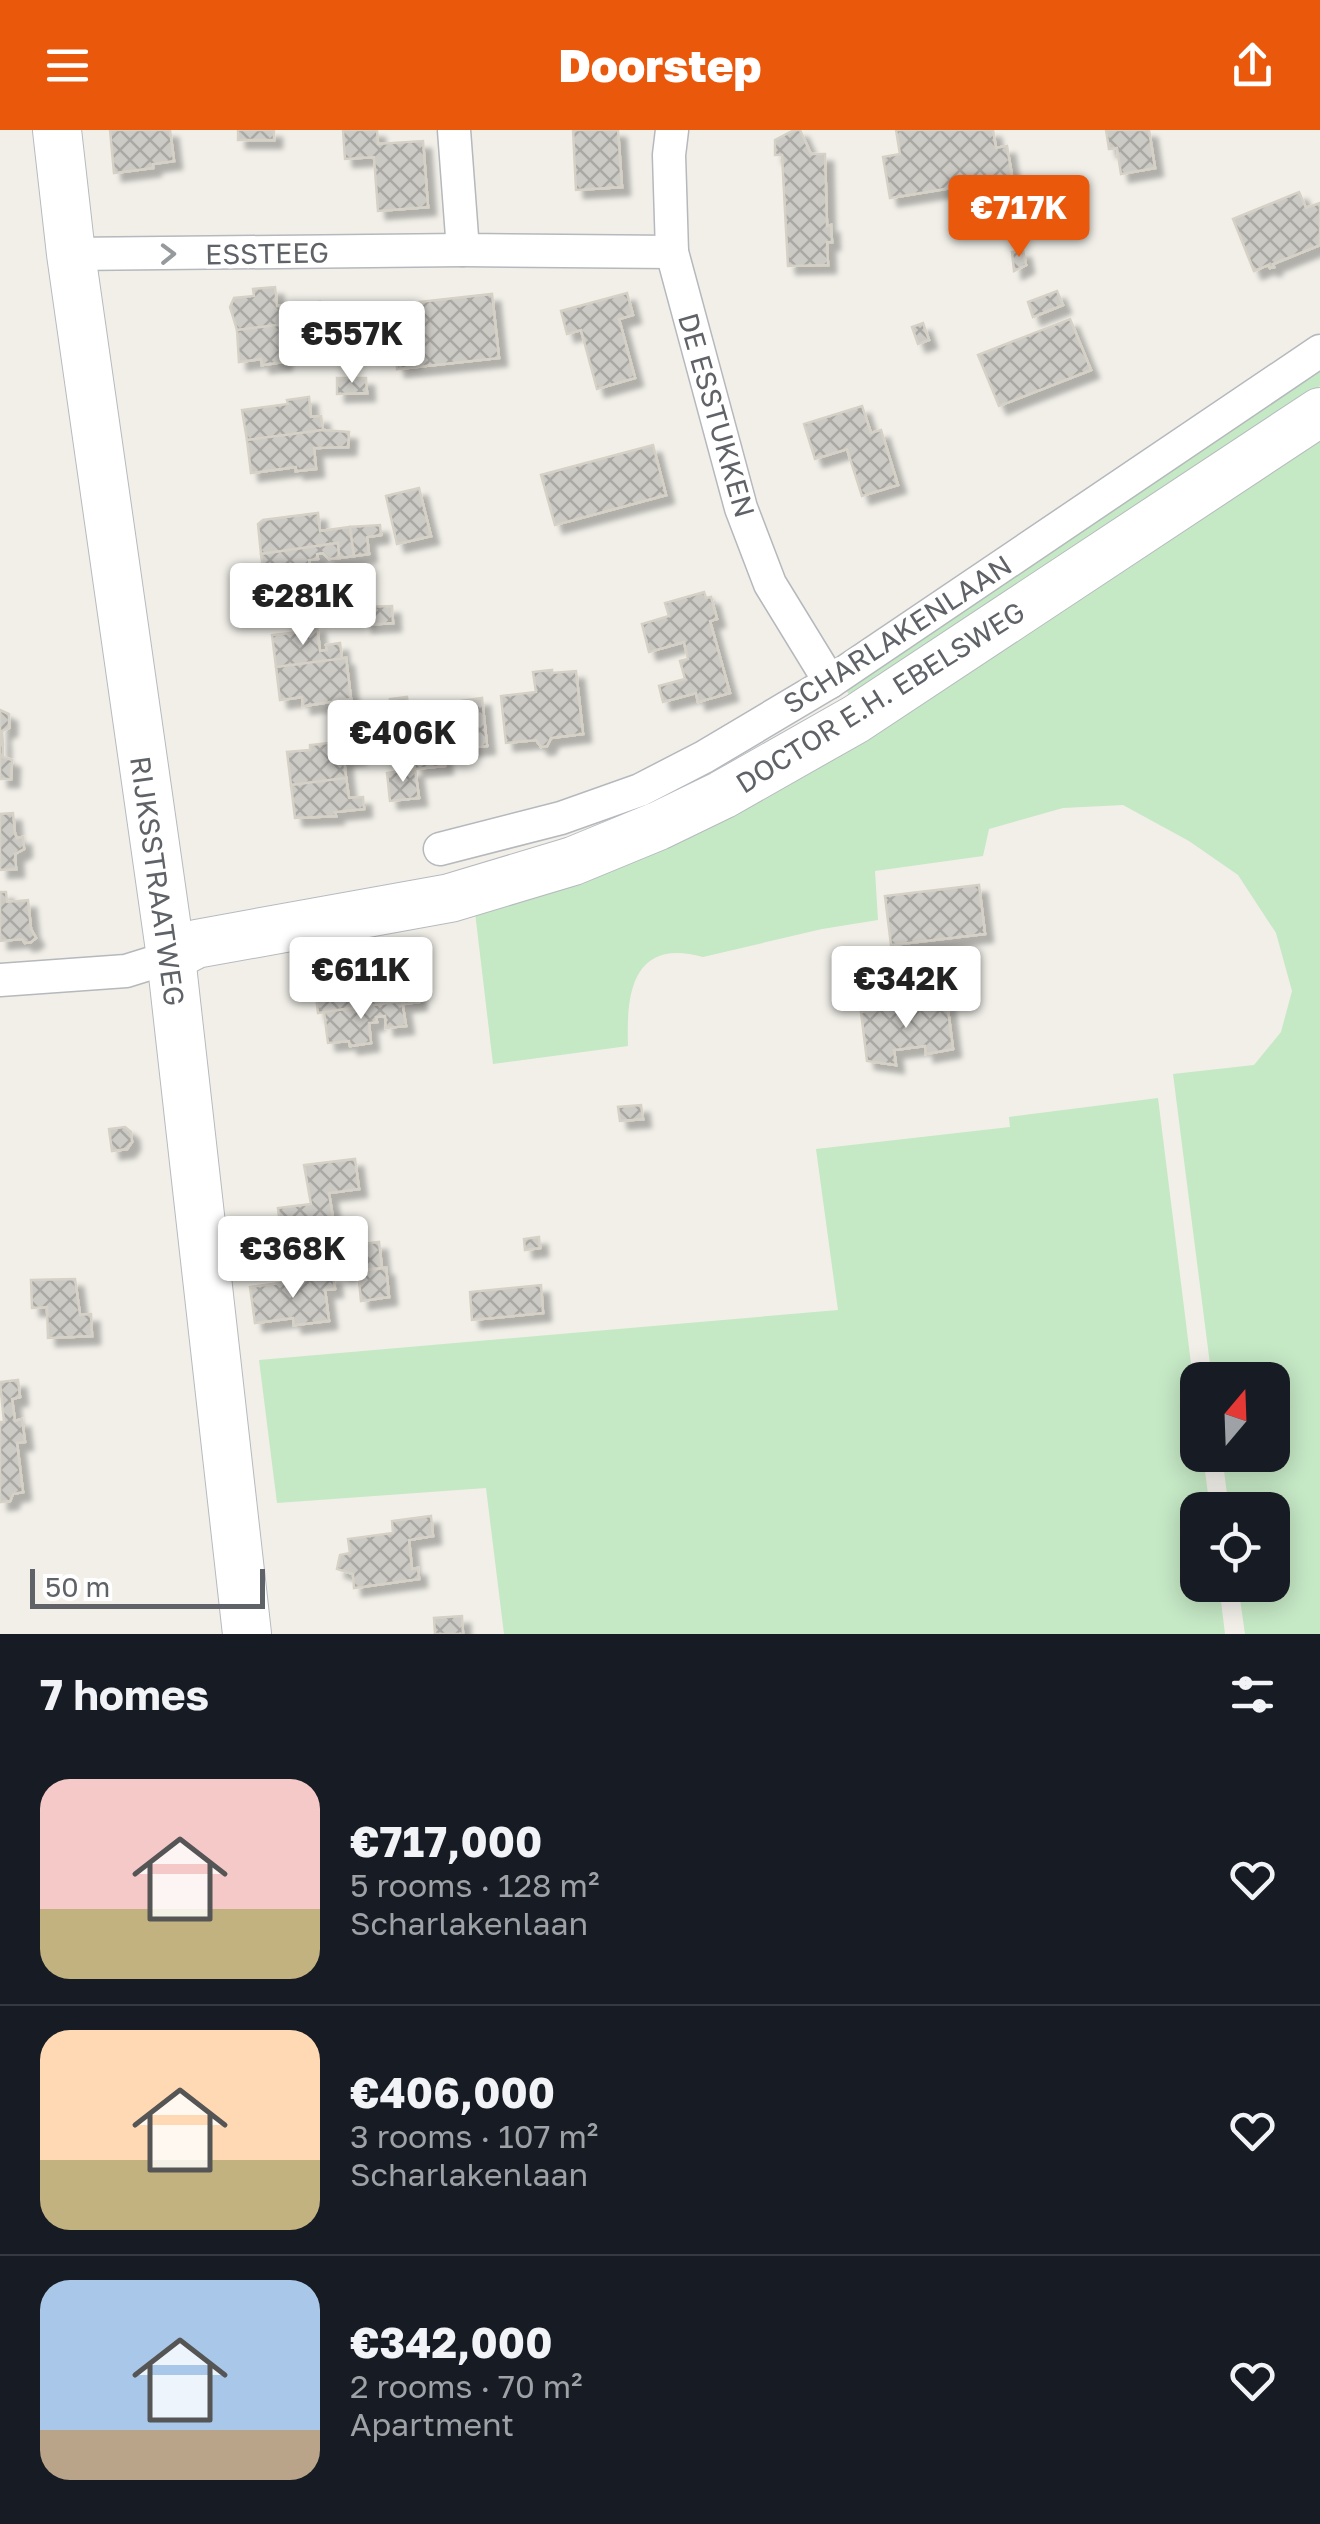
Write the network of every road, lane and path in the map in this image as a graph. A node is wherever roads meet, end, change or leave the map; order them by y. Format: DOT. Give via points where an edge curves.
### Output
graph roads {
  1 [pos="57,130"];
  2 [pos="454,130"];
  3 [pos="672,130"];
  4 [pos="463,250"];
  5 [pos="672,252"];
  6 [pos="70,254"];
  7 [pos="1320,350"];
  8 [pos="1320,412"];
  9 [pos="830,682"];
  10 [pos="440,849"];
  11 [pos="171,957"];
  12 [pos="0,980"];
  13 [pos="247,1634"];
  1 -- 6 [label="main road, RIJKSSTRAATWEG"];
  2 -- 4 [label="street"];
  3 -- 5 [label="street, DE ESSTUKKEN"];
  4 -- 5 [label="street, ESSTEEG"];
  6 -- 4 [label="street, ESSTEEG, one-way"];
  5 -- 9 [label="street, DE ESSTUKKEN" via="741,508 770,584"];
  6 -- 11 [label="main road, RIJKSSTRAATWEG"];
  7 -- 9 [label="street, SCHARLAKENLAAN"];
  8 -- 11 [label="main road, DOCTOR E.H. EBELSWEG" via="856,719 658,826 450,898 196,944"];
  9 -- 10 [label="street, SCHARLAKENLAAN" via="640,790"];
  11 -- 12 [label="street" via="126,972"];
  11 -- 13 [label="main road, RIJKSSTRAATWEG"];
}
